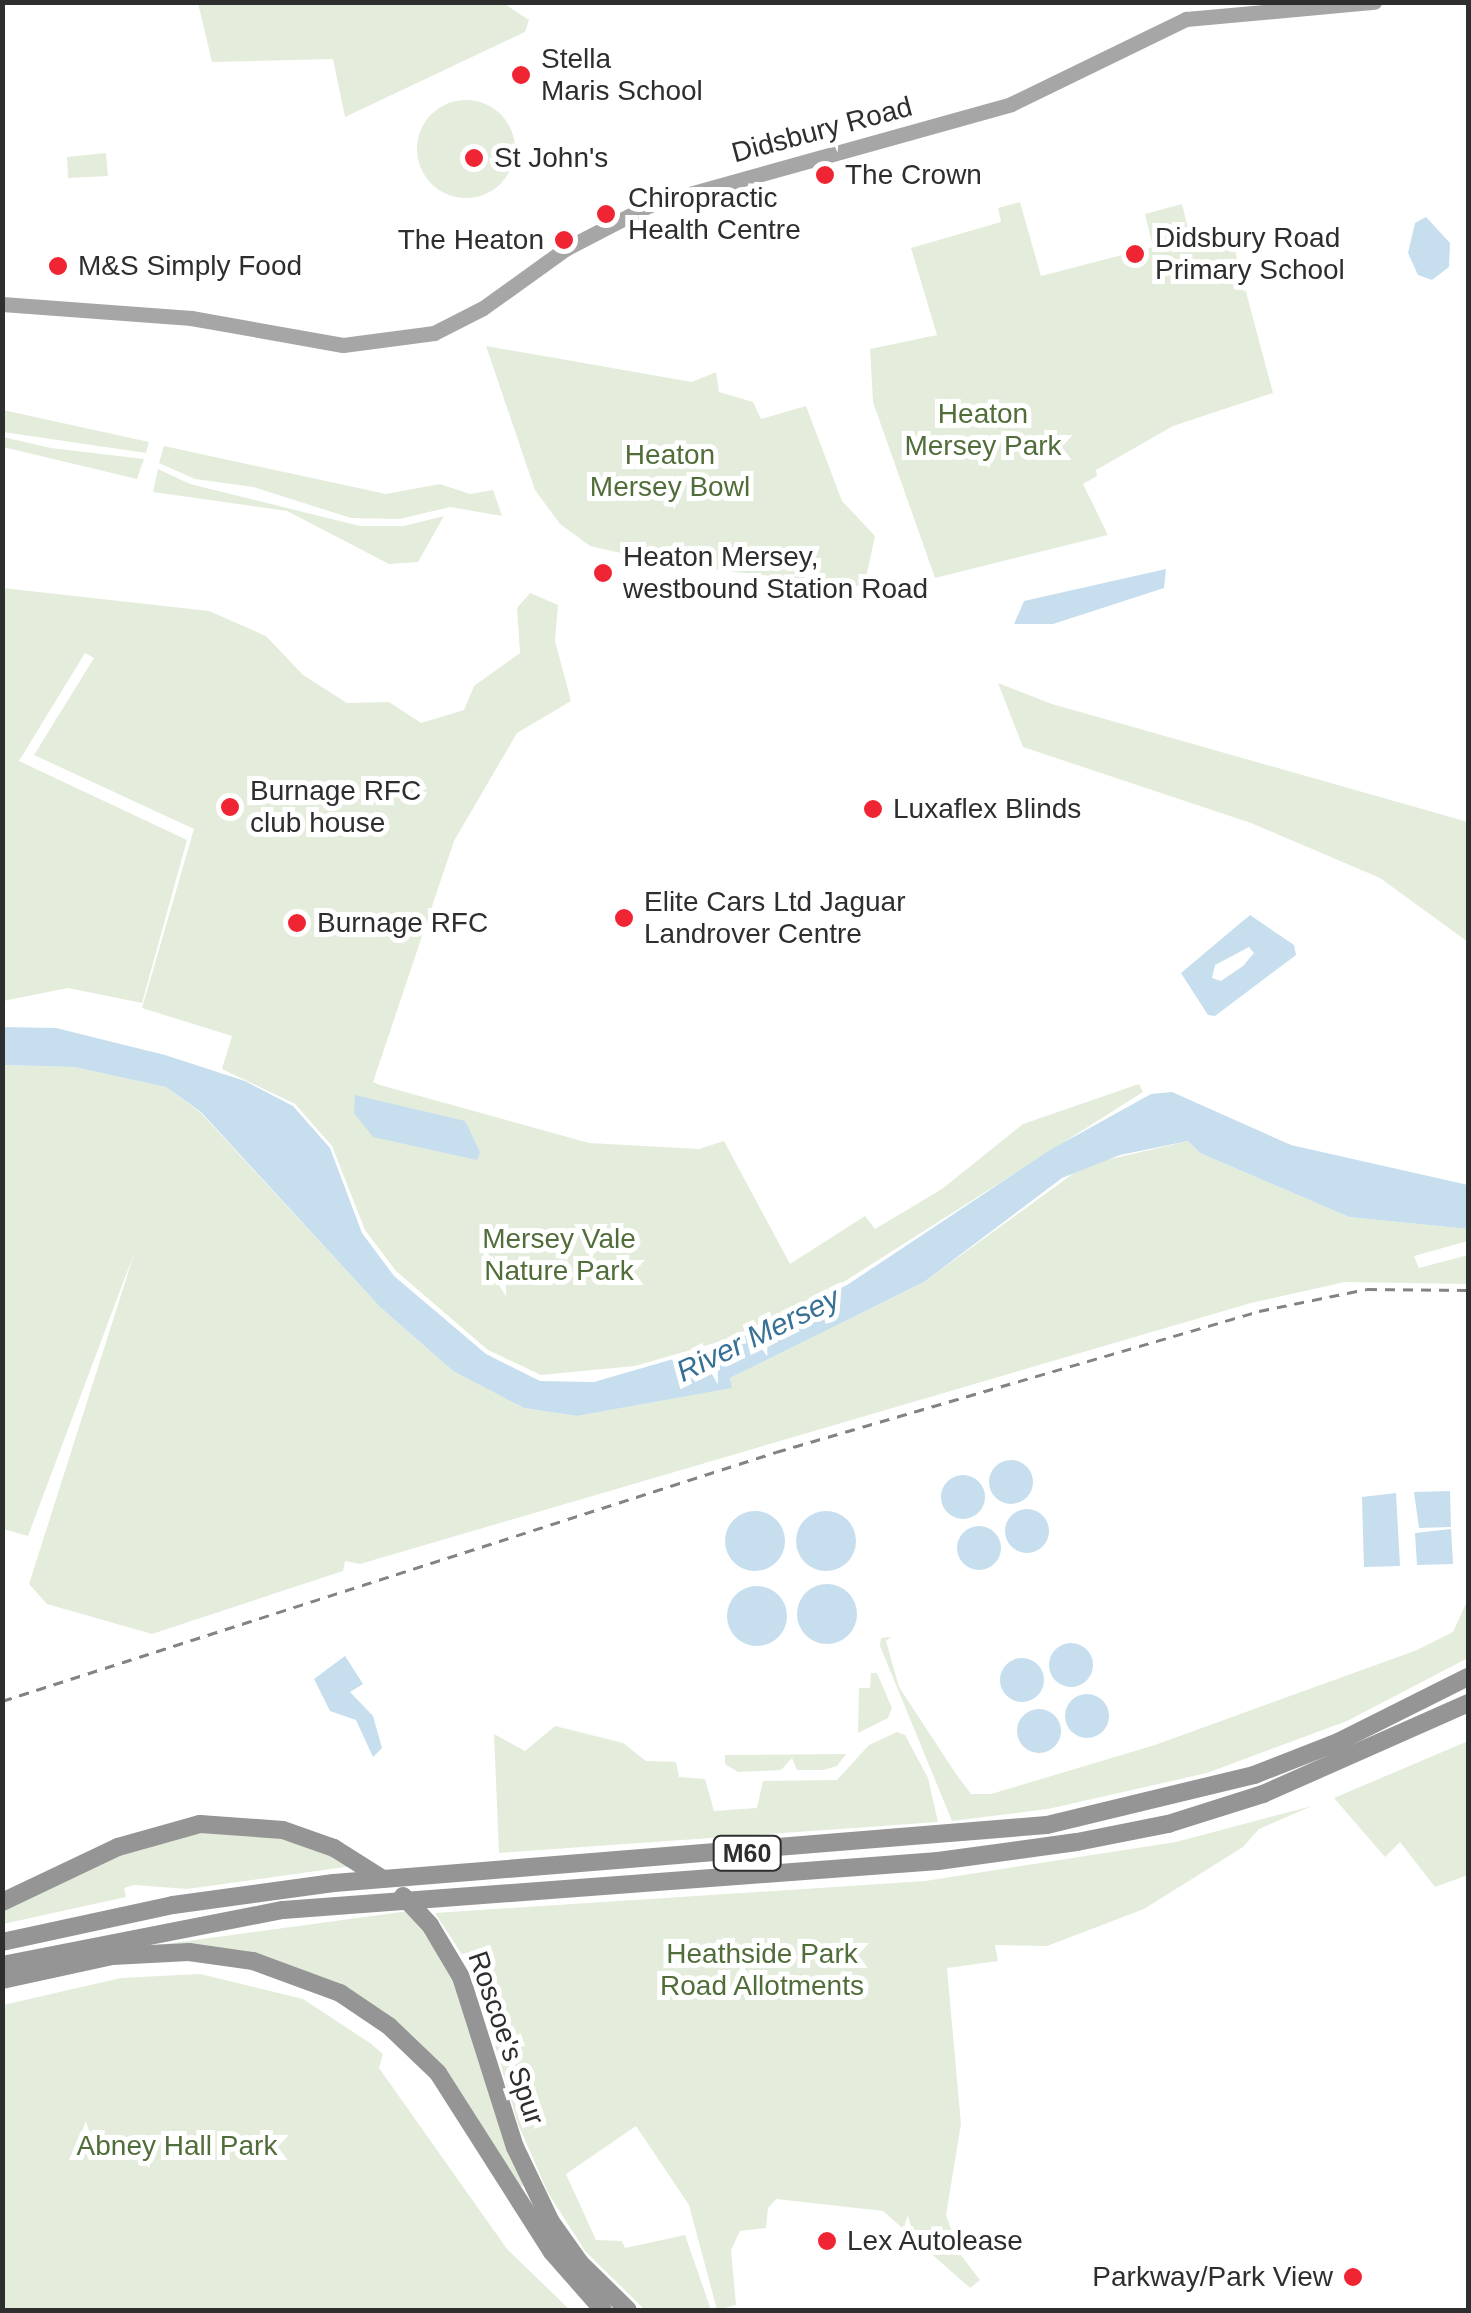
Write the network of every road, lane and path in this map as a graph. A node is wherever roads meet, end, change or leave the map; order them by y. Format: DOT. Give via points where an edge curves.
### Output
graph roads {
  1 [pos="1374,2"];
  2 [pos="2,304"];
  3 [pos="1468,1677"];
  4 [pos="1468,1703"];
  5 [pos="2,1902"];
  6 [pos="2,1942"];
  7 [pos="2,1965"];
  8 [pos="2,1980"];
  9 [pos="603,2310"];
  10 [pos="628,2310"];
  1 -- 2 [label="main road, Didsbury Road" via="1186,19 1011,104 650,205 564,248 483,308 434,333 343,345 191,318"];
  3 -- 6 [label="highway, M60" via="1254,1775 1048,1825 334,1882 173,1905"];
  4 -- 7 [label="highway, M60" via="1263,1794 1168,1824 1049,1847 283,1910"];
  5 -- 10 [label="highway, Roscoe's Spur" via="118,1847 186,1826 266,1827 334,1848 388,1882 430,1925 460,1977 538,2199 580,2263"];
  8 -- 9 [label="highway, Roscoe's Spur" via="112,1956 208,1953 282,1969 340,1993 389,2026 438,2073 552,2252"];
}
